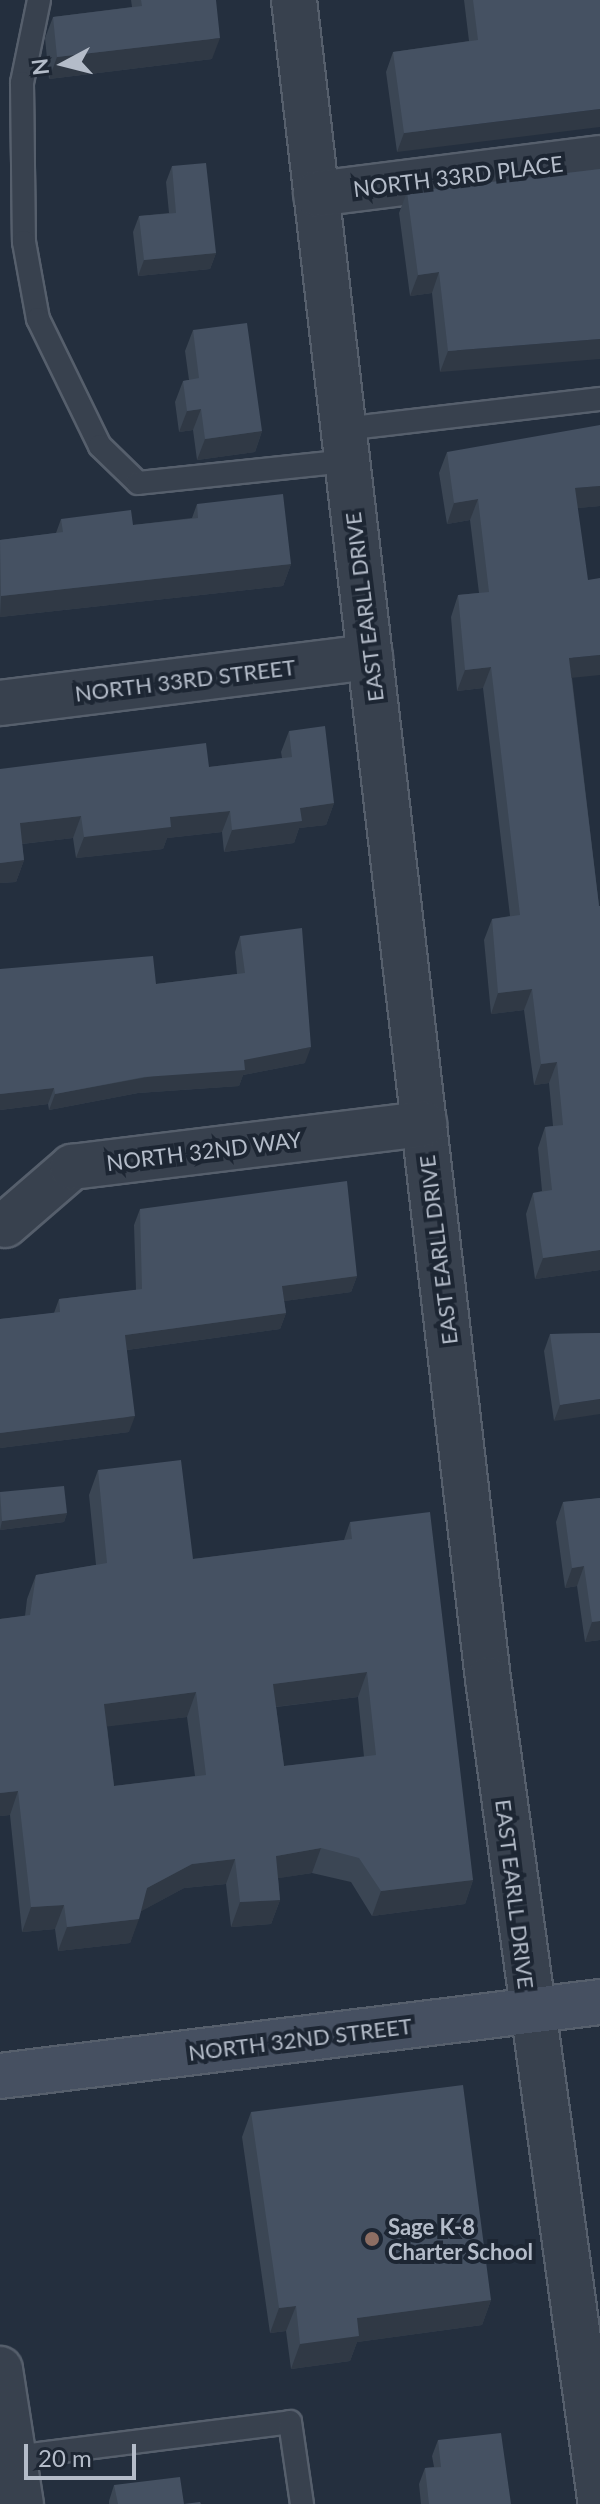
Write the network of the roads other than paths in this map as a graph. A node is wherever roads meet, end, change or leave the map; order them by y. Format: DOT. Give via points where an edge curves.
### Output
graph roads {
  1 [pos="39,0"];
  2 [pos="294,0"];
  3 [pos="600,158"];
  4 [pos="316,194"];
  5 [pos="600,399"];
  6 [pos="345,445"];
  7 [pos="370,657"];
  8 [pos="0,703"];
  9 [pos="424,1124"];
  10 [pos="2,1224"];
  11 [pos="600,2002"];
  12 [pos="530,2010"];
  13 [pos="0,2076"];
  14 [pos="0,2369"];
  15 [pos="7,2458"];
  16 [pos="600,2499"];
  17 [pos="21,2504"];
  18 [pos="302,2504"];
  1 -- 6 [label="lane" via="22,83 24,242 38,319 100,446 138,483"];
  2 -- 4 [label="street, EAST EARLL DRIVE"];
  3 -- 4 [label="street, NORTH 33RD PLACE"];
  4 -- 6 [label="street, EAST EARLL DRIVE"];
  5 -- 6 [label="lane"];
  6 -- 7 [label="street, EAST EARLL DRIVE"];
  7 -- 8 [label="street, NORTH 33RD STREET"];
  7 -- 9 [label="street, EAST EARLL DRIVE"];
  9 -- 10 [label="street, NORTH 32ND WAY" via="72,1167"];
  9 -- 12 [label="street, EAST EARLL DRIVE"];
  11 -- 12 [label="main road, NORTH 32ND STREET"];
  12 -- 13 [label="main road, NORTH 32ND STREET"];
  12 -- 16 [label="street, EAST EARLL DRIVE"];
  14 -- 15 [label="street"];
  15 -- 17 [label="street"];
  15 -- 18 [label="lane" via="290,2422"];
}
